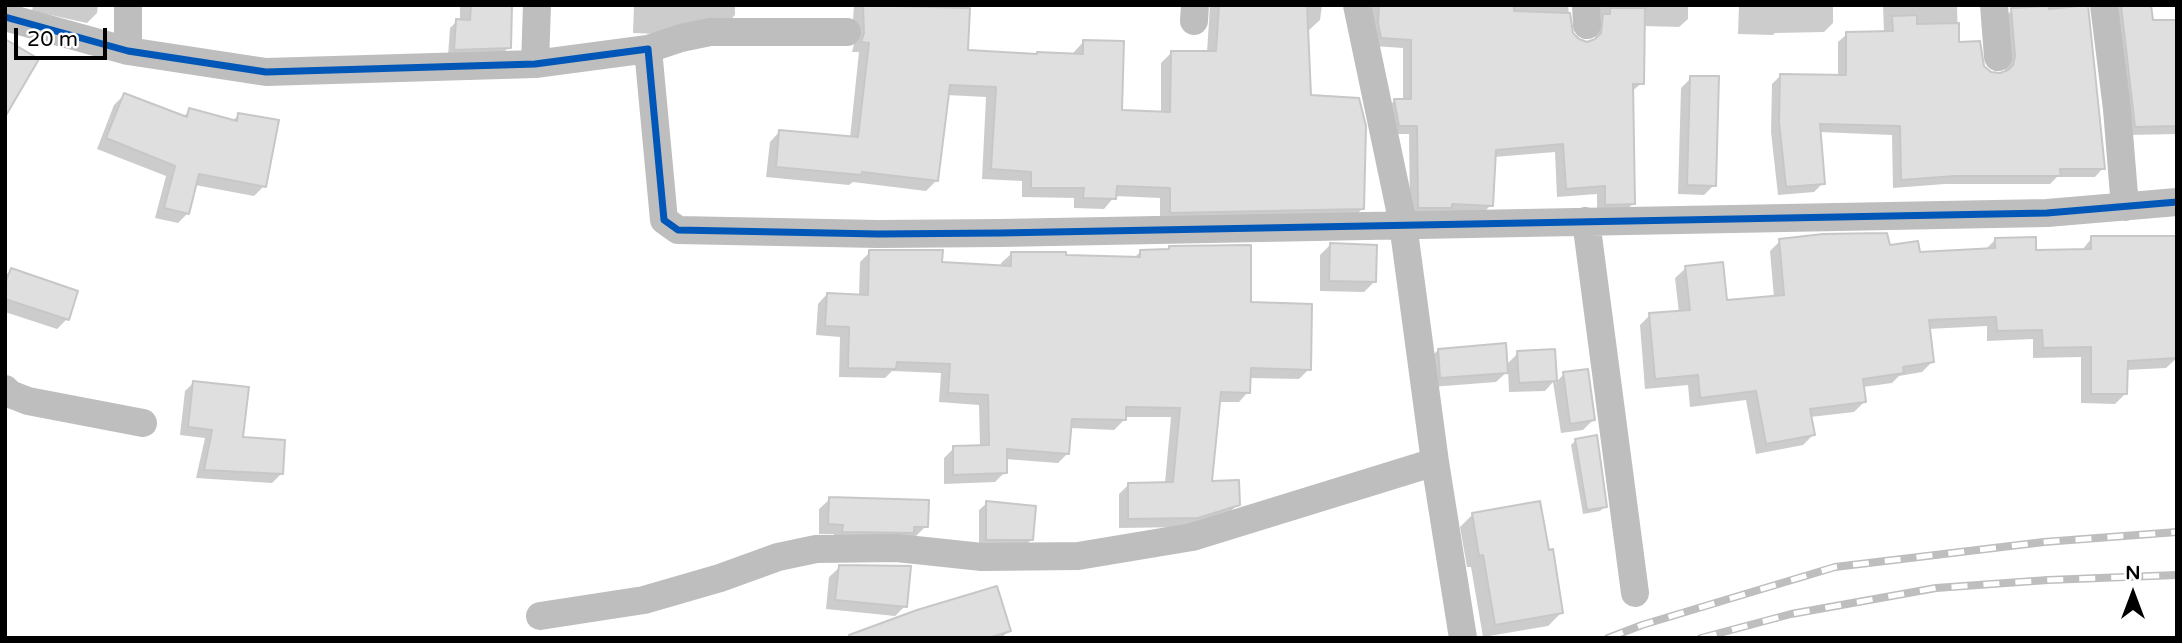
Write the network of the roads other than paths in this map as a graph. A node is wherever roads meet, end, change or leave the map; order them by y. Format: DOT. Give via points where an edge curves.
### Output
graph roads {
  1 [pos="128,5"];
  2 [pos="537,5"];
  3 [pos="1357,5"];
  4 [pos="1994,5"];
  5 [pos="2104,5"];
  6 [pos="5,17"];
  7 [pos="848,32"];
  8 [pos="648,49"];
  9 [pos="128,51"];
  10 [pos="1998,57"];
  11 [pos="535,64"];
  12 [pos="2177,202"];
  13 [pos="2125,207"];
  14 [pos="1586,221"];
  15 [pos="1403,224"];
  16 [pos="5,388"];
  17 [pos="143,423"];
  18 [pos="1435,462"];
  19 [pos="1635,593"];
  20 [pos="540,616"];
  21 [pos="1463,638"];
  1 -- 9 [label="street"];
  2 -- 11 [label="street"];
  3 -- 15 [label="street"];
  4 -- 10 [label="street"];
  5 -- 13 [label="street"];
  6 -- 9 [label="street"];
  7 -- 8 [label="street" via="710,32"];
  8 -- 11 [label="street"];
  8 -- 15 [label="street" via="664,220 678,230 905,233"];
  9 -- 11 [label="street" via="266,72"];
  12 -- 13 [label="street"];
  13 -- 14 [label="street" via="2047,214"];
  14 -- 15 [label="street"];
  14 -- 19 [label="street"];
  15 -- 18 [label="street"];
  16 -- 17 [label="street" via="28,401"];
  18 -- 20 [label="street" via="1192,537 1078,556 816,549 778,556 643,600"];
  18 -- 21 [label="street"];
}
